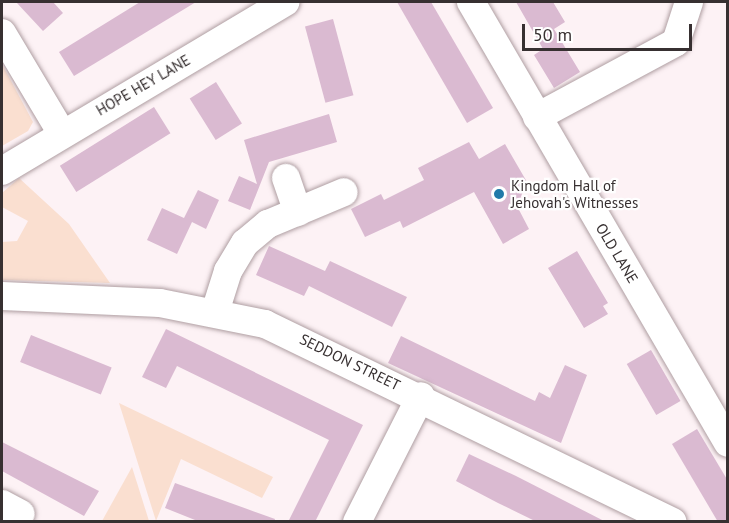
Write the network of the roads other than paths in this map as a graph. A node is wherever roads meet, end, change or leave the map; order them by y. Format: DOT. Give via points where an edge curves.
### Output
graph roads {
  1 [pos="286,2"];
  2 [pos="471,2"];
  3 [pos="689,2"];
  4 [pos="2,33"];
  5 [pos="537,117"];
  6 [pos="61,132"];
  7 [pos="2,171"];
  8 [pos="286,178"];
  9 [pos="344,192"];
  10 [pos="298,212"];
  11 [pos="2,296"];
  12 [pos="215,312"];
  13 [pos="421,396"];
  14 [pos="728,443"];
  15 [pos="357,522"];
  16 [pos="672,522"];
  1 -- 6 [label="street, HOPE HEY LANE"];
  2 -- 5 [label="street, OLD LANE"];
  3 -- 5 [label="street" via="676,42"];
  4 -- 6 [label="street"];
  5 -- 14 [label="street, OLD LANE"];
  6 -- 7 [label="street, HOPE HEY LANE"];
  8 -- 10 [label="street"];
  9 -- 10 [label="street"];
  10 -- 12 [label="street" via="268,224 245,243 228,271"];
  11 -- 12 [label="street, SEDDON STREET" via="90,297"];
  12 -- 13 [label="street, SEDDON STREET" via="295,334"];
  13 -- 15 [label="street"];
  13 -- 16 [label="street, SEDDON STREET"];
}
